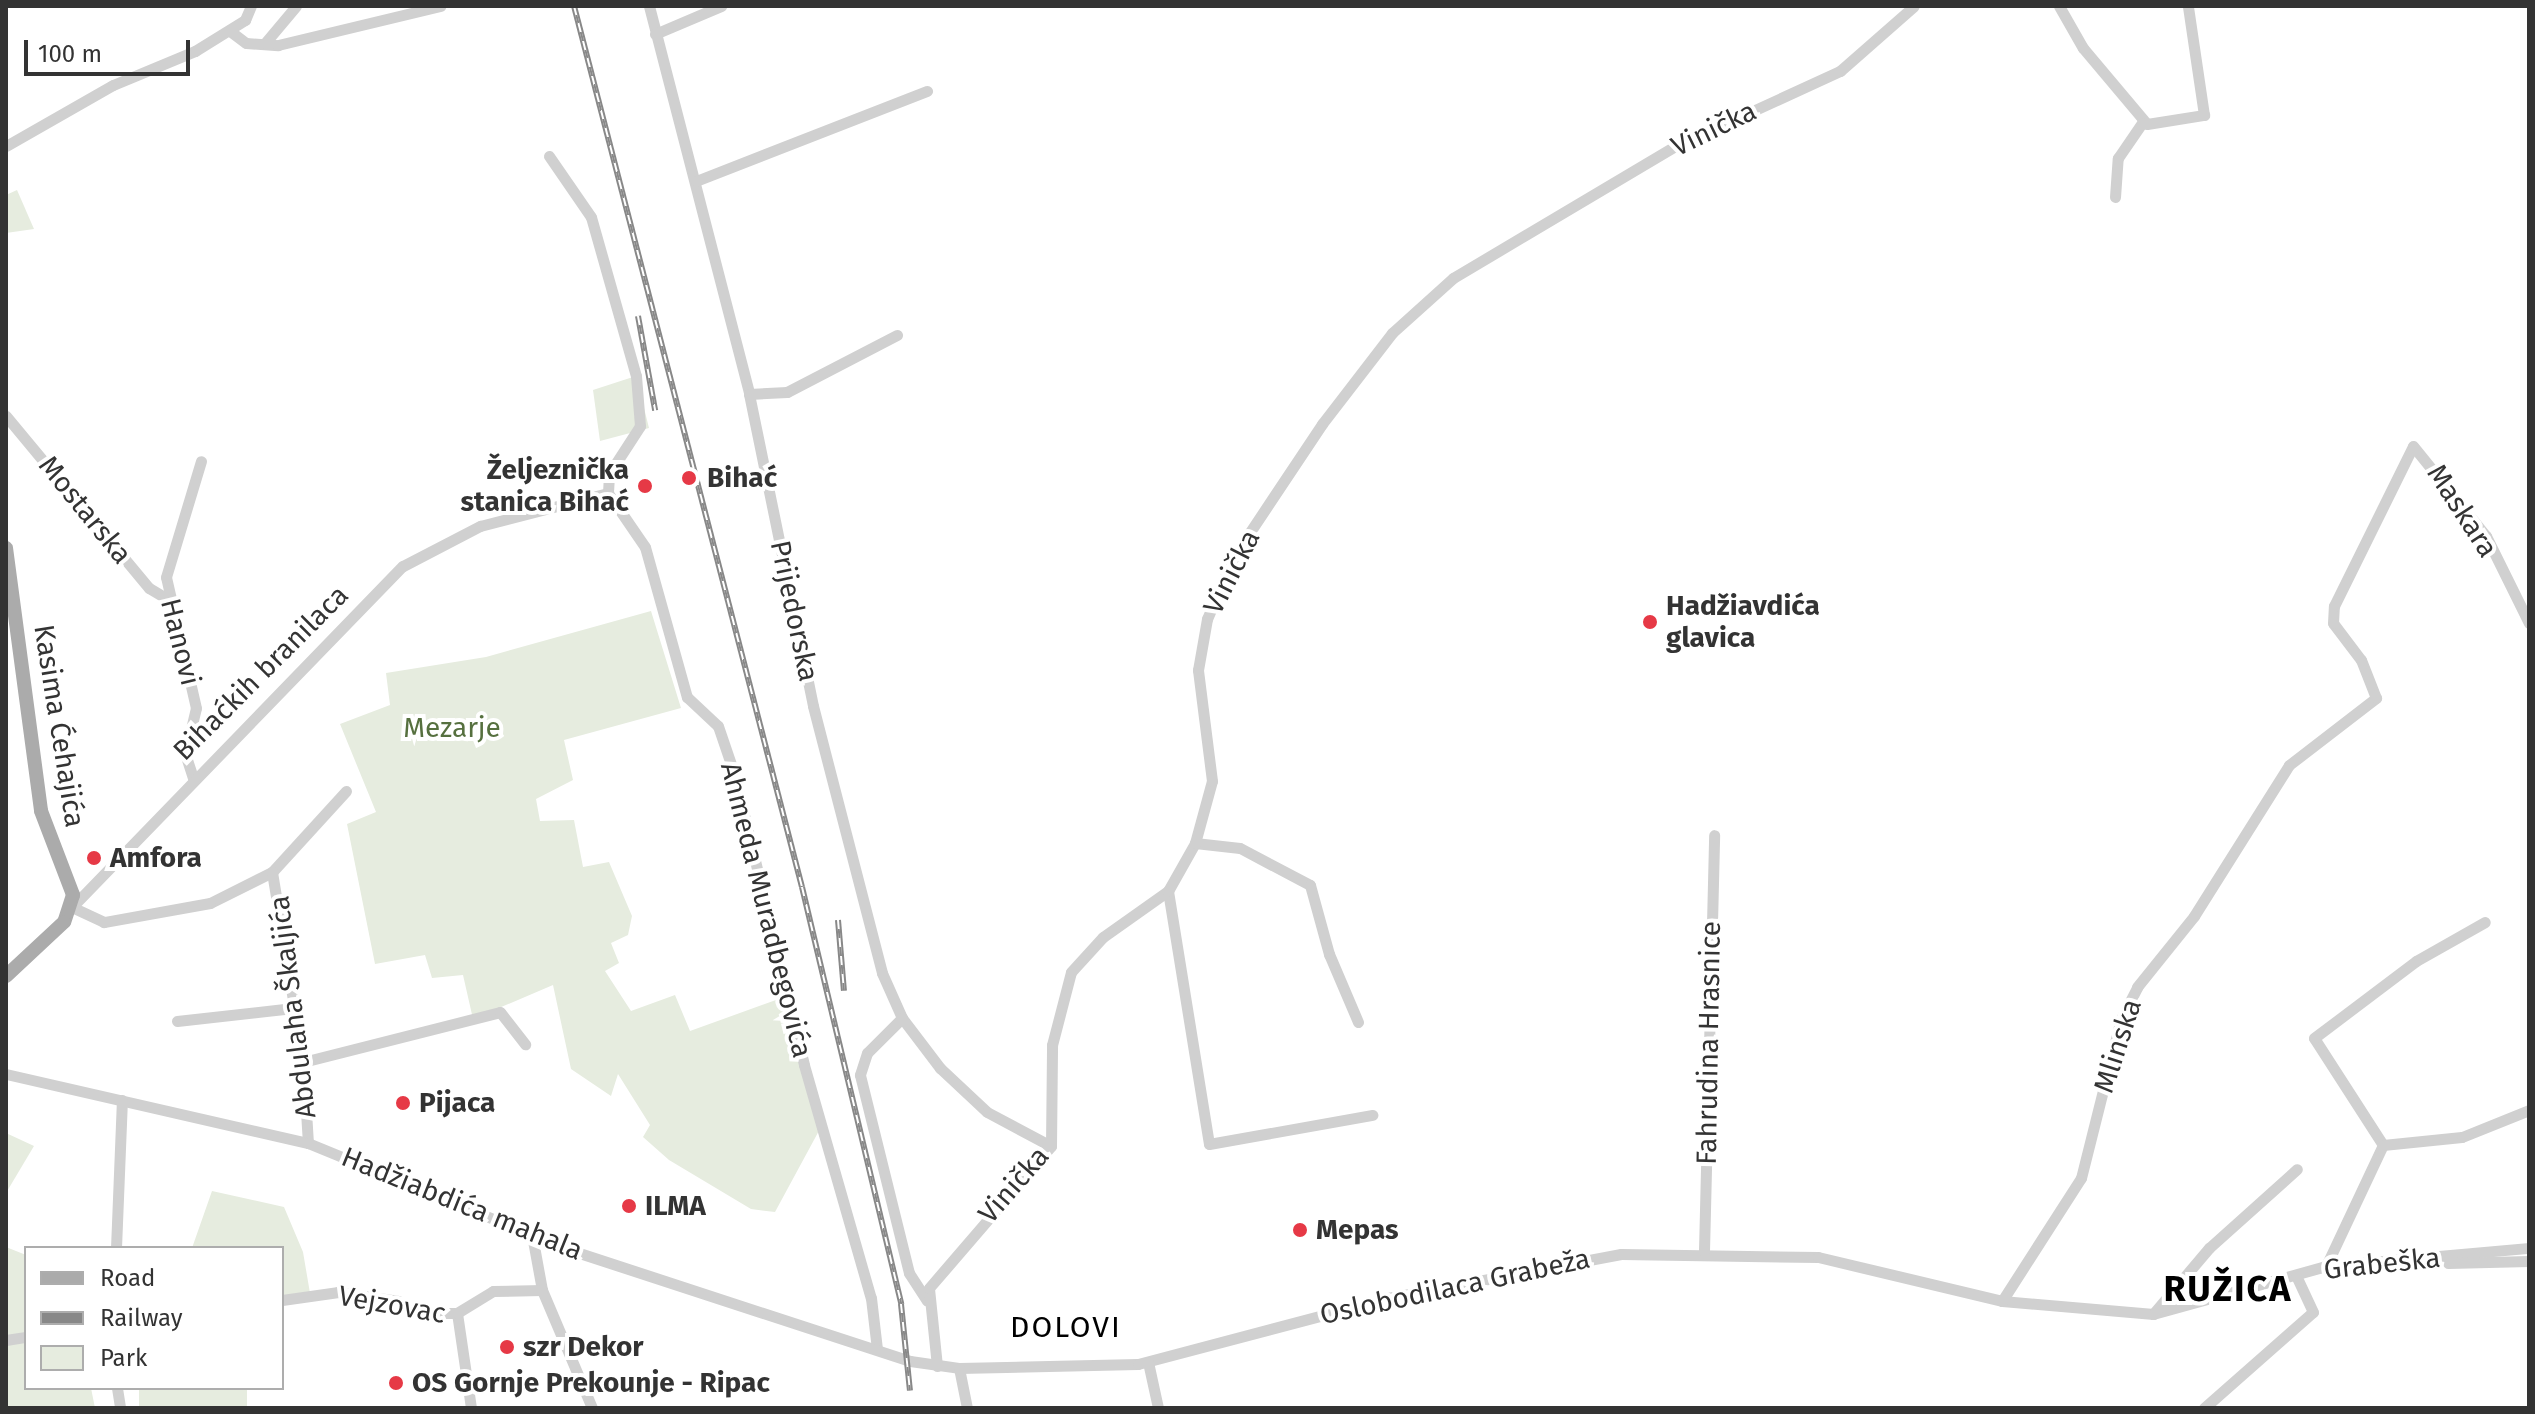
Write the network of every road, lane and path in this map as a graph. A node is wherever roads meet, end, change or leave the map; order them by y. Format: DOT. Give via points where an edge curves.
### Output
graph roads {
  1 [pos="251,6"];
  2 [pos="296,6"];
  3 [pos="440,6"];
  4 [pos="649,6"];
  5 [pos="721,6"];
  6 [pos="1914,6"];
  7 [pos="2059,6"];
  8 [pos="2188,6"];
  9 [pos="230,31"];
  10 [pos="655,34"];
  11 [pos="265,43"];
  12 [pos="927,91"];
  13 [pos="2142,123"];
  14 [pos="6,146"];
  15 [pos="549,156"];
  16 [pos="696,181"];
  17 [pos="2115,197"];
  18 [pos="897,335"];
  19 [pos="749,394"];
  20 [pos="6,416"];
  21 [pos="201,461"];
  22 [pos="608,493"];
  23 [pos="6,548"];
  24 [pos="167,599"];
  25 [pos="2529,623"];
  26 [pos="11,628"];
  27 [pos="2289,765"];
  28 [pos="193,778"];
  29 [pos="346,791"];
  30 [pos="1714,835"];
  31 [pos="1195,843"];
  32 [pos="272,872"];
  33 [pos="1168,891"];
  34 [pos="72,907"];
  35 [pos="2485,922"];
  36 [pos="6,976"];
  37 [pos="293,1008"];
  38 [pos="902,1018"];
  39 [pos="177,1021"];
  40 [pos="1358,1022"];
  41 [pos="525,1044"];
  42 [pos="303,1062"];
  43 [pos="6,1074"];
  44 [pos="122,1100"];
  45 [pos="2529,1110"];
  46 [pos="1372,1115"];
  47 [pos="308,1143"];
  48 [pos="2383,1145"];
  49 [pos="1051,1146"];
  50 [pos="2297,1169"];
  51 [pos="532,1235"];
  52 [pos="116,1246"];
  53 [pos="2529,1248"];
  54 [pos="1704,1251"];
  55 [pos="2429,1259"];
  56 [pos="2529,1261"];
  57 [pos="2326,1266"];
  58 [pos="2296,1276"];
  59 [pos="542,1290"];
  60 [pos="284,1300"];
  61 [pos="927,1301"];
  62 [pos="2002,1301"];
  63 [pos="457,1313"];
  64 [pos="2153,1314"];
  65 [pos="877,1349"];
  66 [pos="910,1361"];
  67 [pos="1148,1362"];
  68 [pos="937,1366"];
  69 [pos="959,1368"];
  70 [pos="471,1408"];
  71 [pos="592,1408"];
  72 [pos="967,1408"];
  73 [pos="1158,1408"];
  74 [pos="2204,1408"];
  1 -- 9 [label="street"];
  2 -- 11 [label="street"];
  3 -- 11 [label="street"];
  4 -- 10 [label="street, Prijedorska"];
  5 -- 10 [label="street"];
  6 -- 31 [label="street, Vinička" via="1840,71 1621,176 1453,278 1392,333 1322,424 1214,596 1198,670 1211,794"];
  7 -- 13 [label="street"];
  8 -- 13 [label="street" via="2204,115"];
  9 -- 11 [label="street" via="246,43"];
  9 -- 14 [label="street"];
  10 -- 16 [label="street, Prijedorska"];
  12 -- 16 [label="street"];
  13 -- 17 [label="street" via="2118,158"];
  15 -- 22 [label="street" via="597,231 636,376 640,426 609,474"];
  16 -- 19 [label="street, Prijedorska"];
  18 -- 19 [label="street" via="787,392"];
  19 -- 38 [label="street, Prijedorska" via="853,871"];
  20 -- 24 [label="street, Mostarska" via="149,588"];
  21 -- 24 [label="street, Hanovi" via="173,540"];
  22 -- 28 [label="street, Bihaćkih branilaca" via="480,526 403,566"];
  22 -- 65 [label="street, Ahmeda Muradbegovića" via="645,547 687,697 718,726 734,773 804,1065 871,1298"];
  23 -- 26 [label="main road, Kasima Ćehajića"];
  24 -- 28 [label="street, Hanovi" via="196,708 185,754"];
  25 -- 27 [label="street, Maskara" via="2486,536 2413,446 2334,606 2333,623 2361,660 2376,698"];
  26 -- 34 [label="main road, Kasima Ćehajića" via="41,811"];
  27 -- 62 [label="street, Mlinska" via="2194,916 2128,1003 2081,1178"];
  28 -- 34 [label="street, Bihaćkih branilaca"];
  29 -- 32 [label="street"];
  30 -- 54 [label="street, Fahrudina Hrasnice"];
  31 -- 33 [label="street, Vinička"];
  31 -- 40 [label="street" via="1240,848 1310,885 1329,954"];
  32 -- 34 [label="street" via="174,912 104,922"];
  32 -- 37 [label="street, Abdulaha Škaljića"];
  33 -- 46 [label="street" via="1209,1144"];
  33 -- 49 [label="street, Vinička" via="1103,937 1071,972 1051,1054"];
  34 -- 36 [label="main road, Bihaćkih branilaca"];
  35 -- 48 [label="street" via="2416,961 2314,1038"];
  37 -- 39 [label="street"];
  37 -- 42 [label="street, Abdulaha Škaljića"];
  38 -- 49 [label="street, Prijedorska" via="924,1051 987,1112"];
  38 -- 61 [label="street" via="867,1053 860,1075 909,1273"];
  41 -- 42 [label="street" via="500,1012"];
  42 -- 47 [label="street, Abdulaha Škaljića"];
  43 -- 44 [label="street, Hadžiabdića mahala"];
  44 -- 47 [label="street, Hadžiabdića mahala"];
  44 -- 52 [label="street"];
  45 -- 48 [label="street" via="2462,1137"];
  47 -- 51 [label="street, Hadžiabdića mahala"];
  48 -- 57 [label="street"];
  49 -- 61 [label="street, Vinička" via="945,1262"];
  50 -- 64 [label="street" via="2216,1242"];
  51 -- 59 [label="street"];
  51 -- 65 [label="street, Hadžiabdića mahala"];
  53 -- 55 [label="street, Grabeška"];
  54 -- 62 [label="street, Oslobodilaca Grabeža" via="1818,1257"];
  54 -- 67 [label="street, Oslobodilaca Grabeža" via="1621,1254 1476,1279"];
  55 -- 56 [label="street"];
  55 -- 57 [label="street, Grabeška"];
  57 -- 58 [label="street, Grabeška"];
  58 -- 64 [label="street, Grabeška"];
  58 -- 74 [label="street" via="2313,1312"];
  59 -- 63 [label="street" via="493,1291"];
  59 -- 71 [label="street"];
  60 -- 63 [label="street, Vejzovac" via="338,1292 398,1301 421,1313"];
  61 -- 68 [label="street"];
  62 -- 64 [label="street, Grabeška"];
  63 -- 70 [label="street, Vejzovac"];
  65 -- 66 [label="street, Hadžiabdića mahala"];
  66 -- 68 [label="street, Oslobodilaca Grabeža"];
  67 -- 69 [label="street, Oslobodilaca Grabeža"];
  67 -- 73 [label="street"];
  68 -- 69 [label="street, Oslobodilaca Grabeža"];
  69 -- 72 [label="street"];
}
